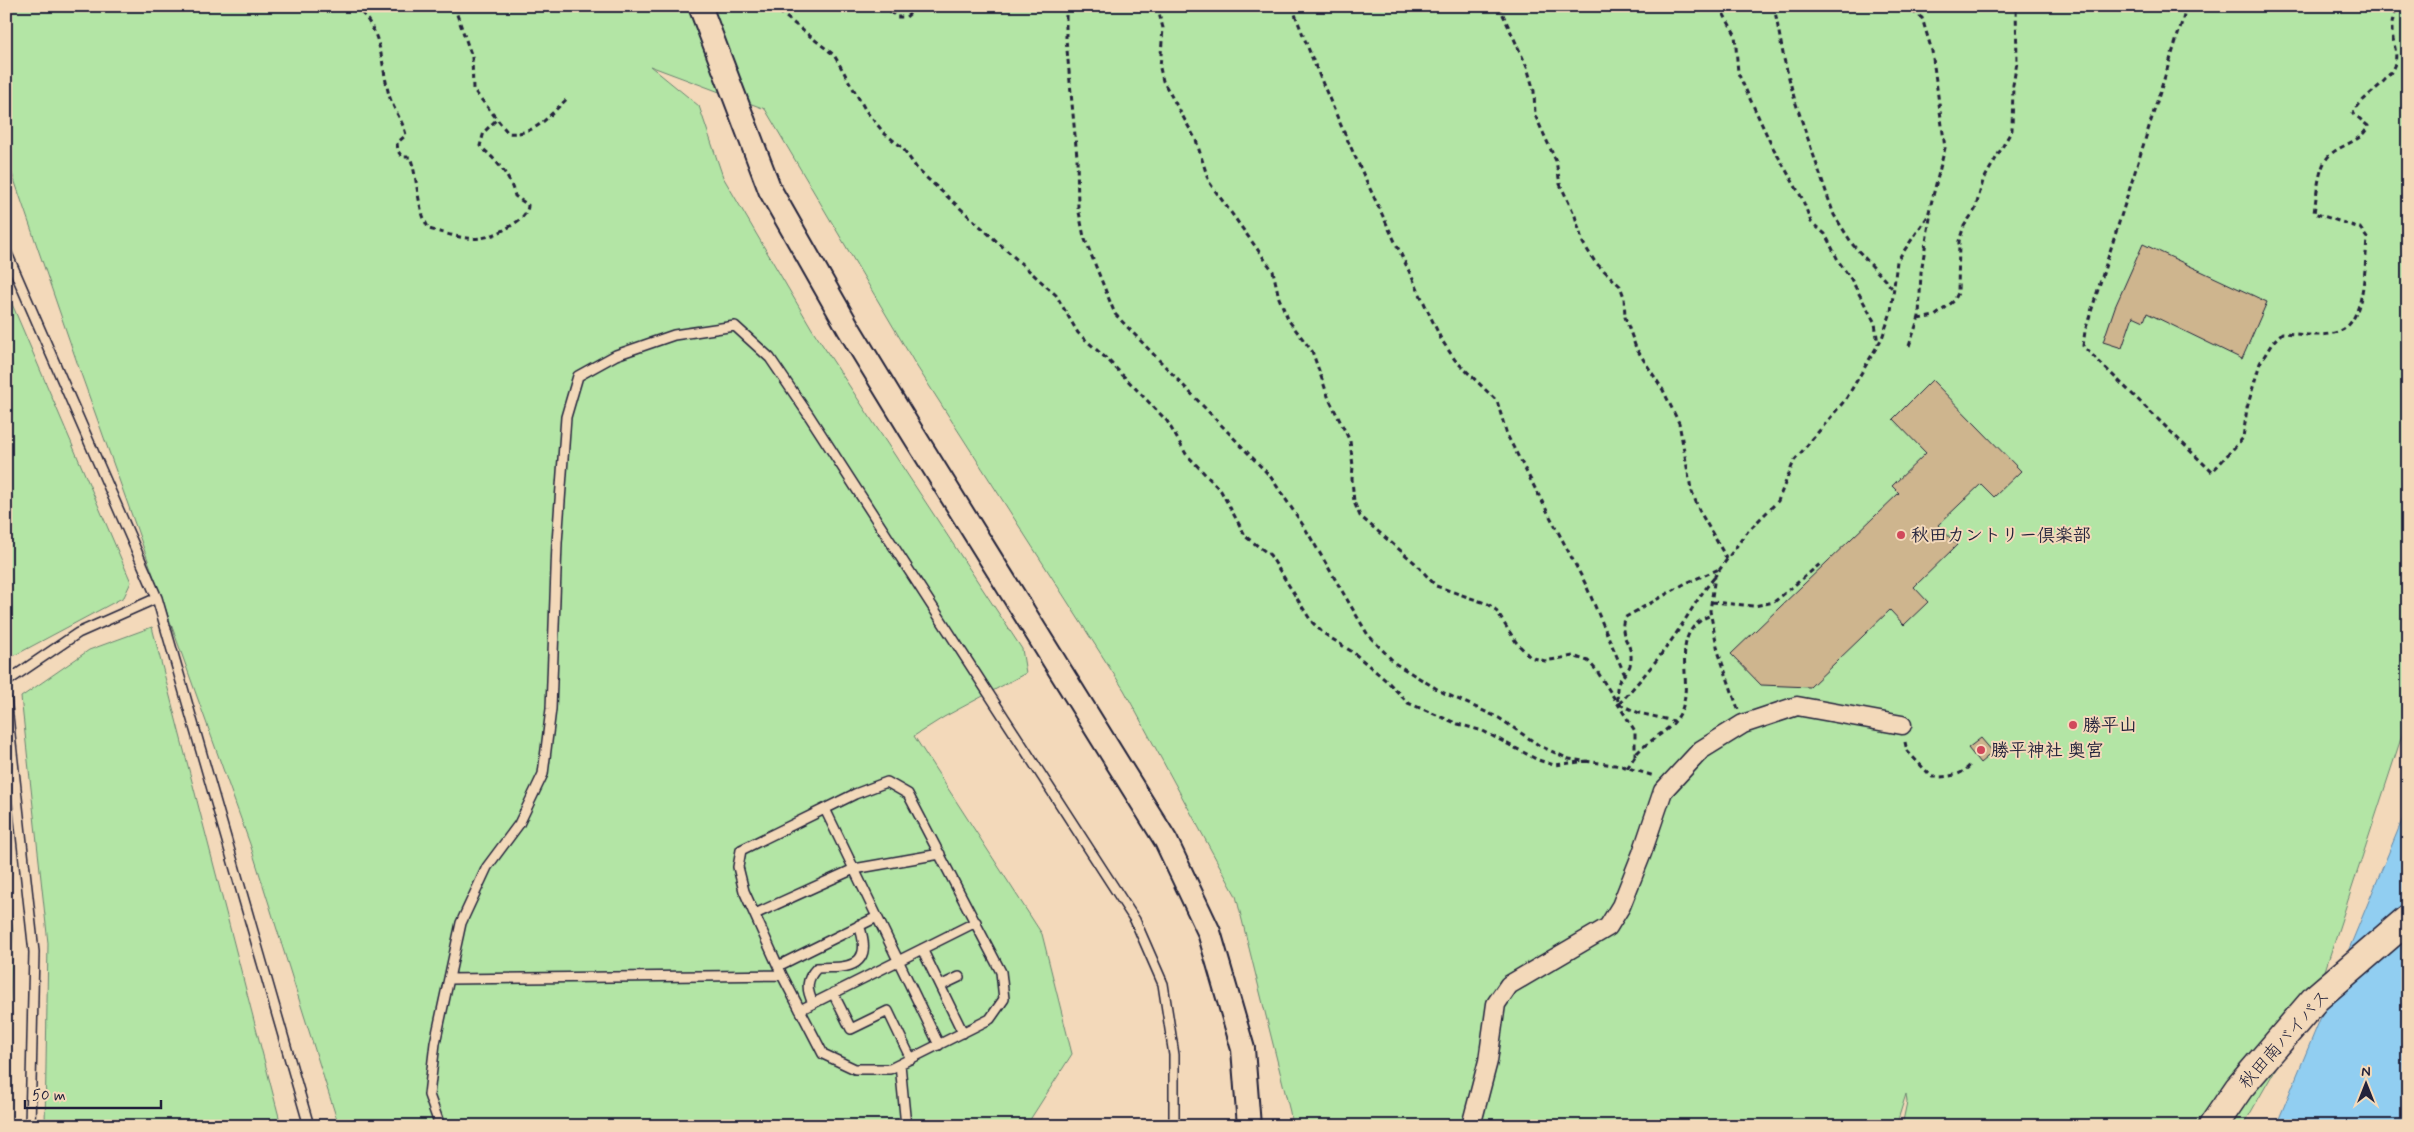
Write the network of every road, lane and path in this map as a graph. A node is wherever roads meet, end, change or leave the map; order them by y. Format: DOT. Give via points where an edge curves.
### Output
graph roads {
  1 [pos="355,6"];
  2 [pos="454,6"];
  3 [pos="700,6"];
  4 [pos="772,6"];
  5 [pos="883,6"];
  6 [pos="912,6"];
  7 [pos="1066,6"];
  8 [pos="1157,6"];
  9 [pos="1292,6"];
  10 [pos="1500,6"];
  11 [pos="1720,6"];
  12 [pos="1774,6"];
  13 [pos="1905,6"];
  14 [pos="2016,6"];
  15 [pos="2187,6"];
  16 [pos="2397,6"];
  17 [pos="568,98"];
  18 [pos="497,119"];
  19 [pos="1932,204"];
  20 [pos="6,250"];
  21 [pos="1894,289"];
  22 [pos="1918,319"];
  23 [pos="1878,345"];
  24 [pos="1909,346"];
  25 [pos="1727,559"];
  26 [pos="1820,564"];
  27 [pos="1721,568"];
  28 [pos="1715,576"];
  29 [pos="157,598"];
  30 [pos="1712,602"];
  31 [pos="1711,614"];
  32 [pos="1624,673"];
  33 [pos="6,682"];
  34 [pos="6,698"];
  35 [pos="1619,704"];
  36 [pos="1674,721"];
  37 [pos="1743,724"];
  38 [pos="1902,725"];
  39 [pos="1635,756"];
  40 [pos="1588,761"];
  41 [pos="1971,764"];
  42 [pos="1627,768"];
  43 [pos="1670,784"];
  44 [pos="825,809"];
  45 [pos="940,854"];
  46 [pos="854,869"];
  47 [pos="755,914"];
  48 [pos="877,917"];
  49 [pos="2408,919"];
  50 [pos="976,922"];
  51 [pos="859,925"];
  52 [pos="922,949"];
  53 [pos="898,960"];
  54 [pos="778,966"];
  55 [pos="782,976"];
  56 [pos="959,977"];
  57 [pos="449,978"];
  58 [pos="940,986"];
  59 [pos="833,993"];
  60 [pos="813,1003"];
  61 [pos="800,1010"];
  62 [pos="963,1033"];
  63 [pos="939,1045"];
  64 [pos="911,1058"];
  65 [pos="900,1064"];
  66 [pos="30,1126"];
  67 [pos="309,1126"];
  68 [pos="440,1126"];
  69 [pos="906,1126"];
  70 [pos="1174,1126"];
  71 [pos="1249,1126"];
  72 [pos="1471,1126"];
  73 [pos="2213,1126"];
  1 -- 18 [label="path" via="368,18 376,34 390,96 406,135 398,143 398,151 402,157 410,157 416,173 418,201 429,229 481,240 499,234 528,209 528,205 515,196 511,181 500,164 480,146 484,132"];
  2 -- 18 [label="path" via="472,58 474,89"];
  3 -- 71 [label="street" via="770,190 849,329 1166,841 1212,941 1243,1049"];
  4 -- 40 [label="path" via="834,55 866,111 884,134 902,147 918,170 1056,295 1078,333 1166,421 1186,454 1221,491 1246,537 1270,555 1311,621 1323,633 1354,654 1408,703 1483,731 1538,760 1554,765"];
  5 -- 6 [label="path" via="897,17 906,17 912,12"];
  7 -- 40 [label="path" via="1066,39 1078,157 1078,207 1084,237 1114,314 1270,476 1305,528 1368,635 1396,664 1442,692 1499,718 1540,746 1569,759"];
  8 -- 35 [label="path" via="1163,28 1160,68 1163,81 1196,140 1208,182 1273,271 1289,321 1312,351 1329,399 1350,441 1354,502 1360,516 1415,563 1436,586 1495,609 1530,657 1545,661 1573,656 1588,661"];
  9 -- 32 [label="path" via="1340,122 1441,339 1455,360 1497,401 1507,435 1585,583"];
  10 -- 25 [label="path" via="1527,67 1534,91 1535,115 1556,161 1560,184 1583,243 1595,262 1620,286 1625,317 1636,348 1663,390 1679,423 1691,489 1699,510"];
  11 -- 23 [label="path" via="1735,34 1738,73 1811,222 1825,234 1875,323"];
  12 -- 21 [label="path" via="1796,101 1834,215 1853,245"];
  13 -- 19 [label="path" via="1922,18 1932,51 1946,148"];
  14 -- 22 [label="path" via="2017,62 2012,130 1983,181 1975,210 1964,226 1959,242 1958,293 1954,301 1935,316"];
  15 -- 16 [label="path" via="2083,346 2212,472 2243,438 2247,408 2260,363 2273,342 2282,333 2319,335 2341,331 2358,313 2367,238 2360,228 2314,213 2324,163 2335,150 2365,134 2368,126 2354,113 2394,66 2397,50 2392,26"];
  17 -- 18 [label="path" via="534,129 521,134 508,133"];
  19 -- 21 [label="path" via="1928,216 1897,261"];
  19 -- 22 [label="path" via="1920,272"];
  20 -- 29 [label="lane"];
  21 -- 23 [label="path" via="1891,312"];
  22 -- 24 [label="path"];
  23 -- 25 [label="path" via="1846,398 1794,461 1778,501 1746,533"];
  25 -- 27 [label="path"];
  26 -- 30 [label="path" via="1774,602 1754,606"];
  27 -- 28 [label="path"];
  27 -- 32 [label="path" via="1686,583 1624,618 1623,639 1629,645 1632,657 1631,665"];
  28 -- 30 [label="path"];
  28 -- 35 [label="path" via="1699,595 1675,636"];
  29 -- 33 [label="lane" via="78,633"];
  29 -- 67 [label="lane"];
  30 -- 31 [label="path"];
  31 -- 36 [label="path" via="1692,625 1687,636 1682,709"];
  31 -- 37 [label="path" via="1718,651"];
  32 -- 35 [label="path" via="1616,688"];
  34 -- 66 [label="lane" via="34,952"];
  35 -- 36 [label="path" via="1639,713"];
  35 -- 39 [label="path" via="1635,731"];
  36 -- 39 [label="path"];
  37 -- 38 [label="street" via="1797,706"];
  37 -- 43 [label="street" via="1701,750"];
  38 -- 41 [label="path" via="1907,751 1932,777 1951,777 1966,771"];
  39 -- 42 [label="path"];
  40 -- 42 [label="path"];
  42 -- 43 [label="path"];
  43 -- 72 [label="street" via="1662,791 1642,853 1621,906 1608,928 1509,985 1496,1004 1488,1061"];
  44 -- 45 [label="lane" via="887,782 908,794"];
  44 -- 46 [label="lane"];
  44 -- 47 [label="lane" via="741,850 738,867 744,891"];
  45 -- 46 [label="lane"];
  45 -- 50 [label="lane"];
  46 -- 47 [label="lane"];
  46 -- 48 [label="lane"];
  47 -- 54 [label="lane"];
  48 -- 51 [label="lane"];
  48 -- 53 [label="lane"];
  49 -- 73 [label="highway, 秋田南バイパス" via="2316,998 2239,1088"];
  50 -- 52 [label="lane"];
  50 -- 62 [label="lane" via="1001,972 1004,999 990,1019"];
  51 -- 54 [label="lane"];
  51 -- 60 [label="lane" via="865,943 863,955 853,964 840,968 817,968 810,976 807,990"];
  52 -- 53 [label="lane"];
  52 -- 58 [label="lane"];
  53 -- 59 [label="lane"];
  53 -- 63 [label="lane"];
  54 -- 55 [label="lane"];
  55 -- 57 [label="lane"];
  55 -- 61 [label="lane"];
  56 -- 58 [label="lane"];
  57 -- 68 [label="lane" via="434,1043 429,1095"];
  57 -- 70 [label="lane" via="461,923 487,867 519,824 542,774 551,709 557,543 566,417 578,376 616,355 674,335 736,326 770,358 808,414 1135,920 1163,984 1174,1055"];
  58 -- 62 [label="lane"];
  59 -- 60 [label="lane"];
  59 -- 64 [label="lane" via="851,1029 888,1011"];
  60 -- 61 [label="lane"];
  61 -- 65 [label="lane" via="823,1054 855,1069 890,1069"];
  62 -- 63 [label="lane"];
  63 -- 64 [label="lane"];
  64 -- 65 [label="lane"];
  65 -- 69 [label="lane"];
}
